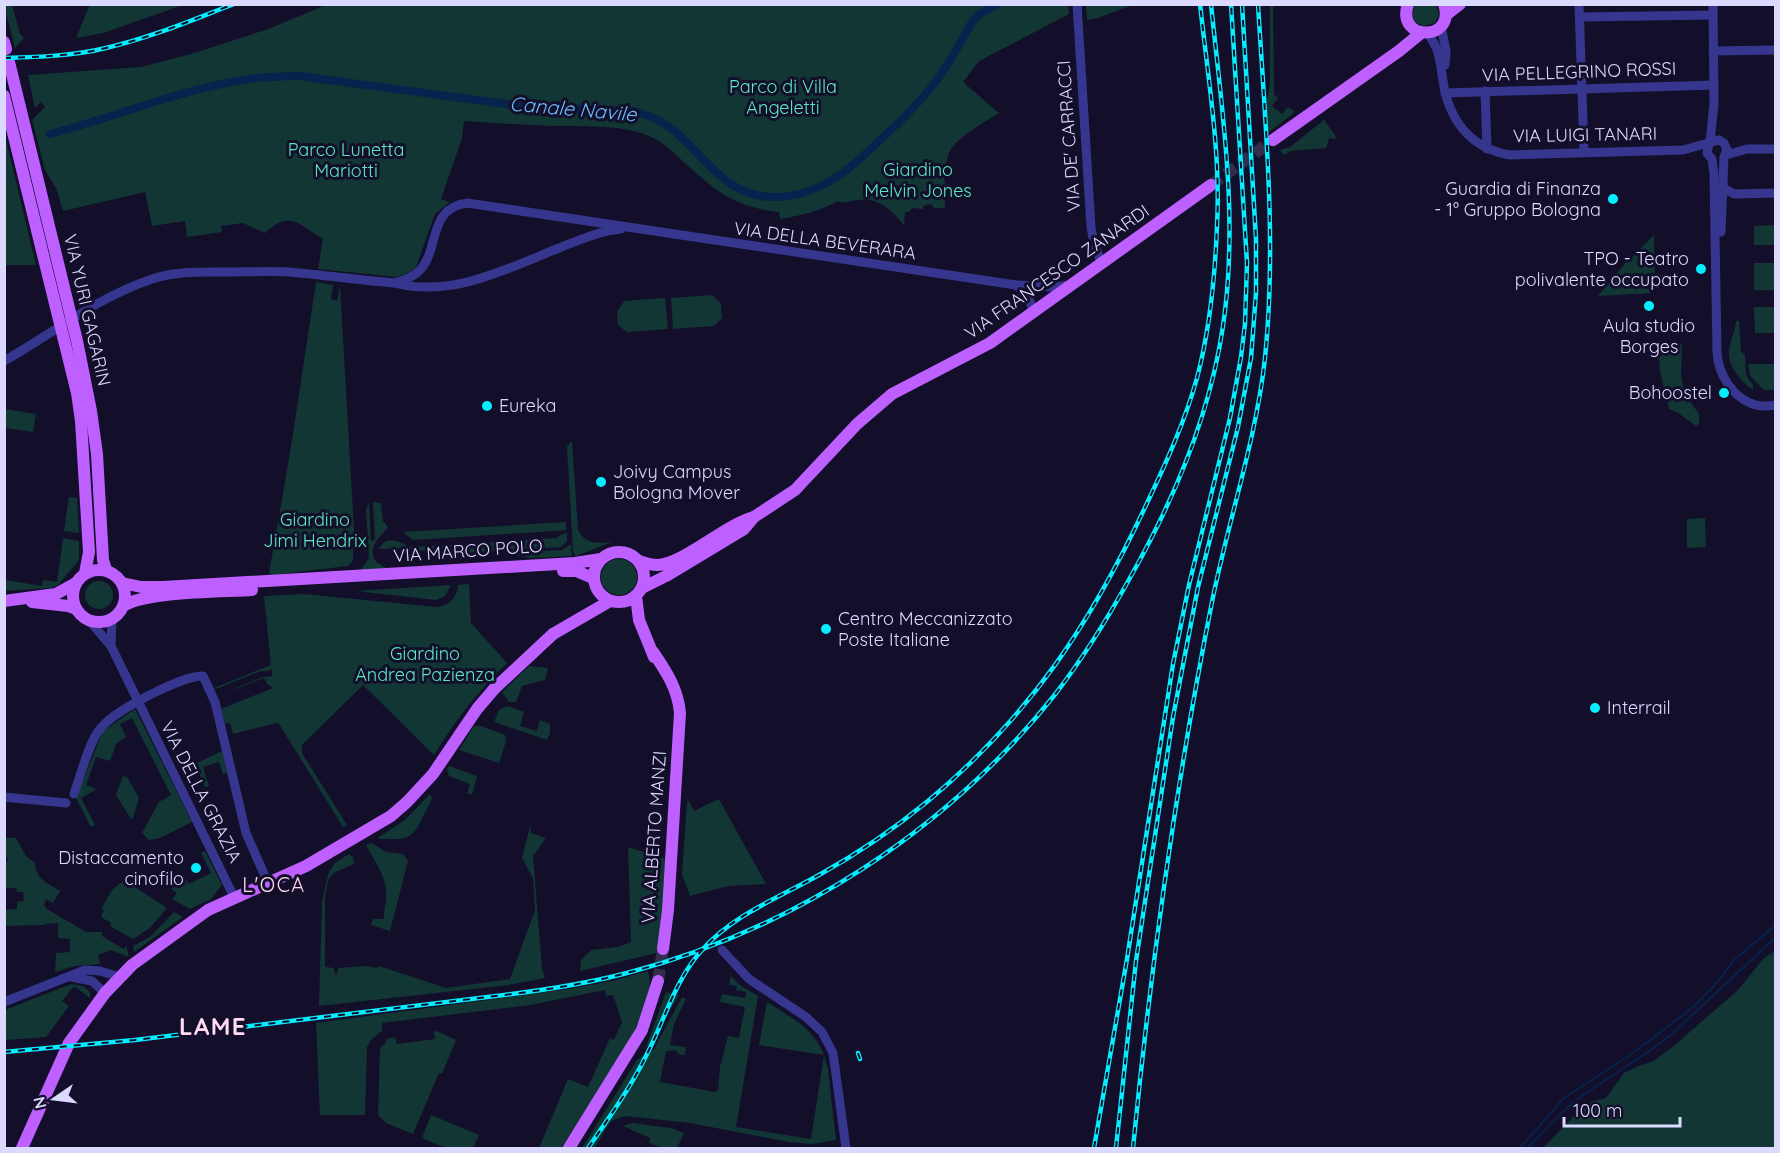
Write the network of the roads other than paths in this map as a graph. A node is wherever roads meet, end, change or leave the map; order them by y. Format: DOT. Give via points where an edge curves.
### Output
graph roads {
  1 [pos="1077,4"];
  2 [pos="1408,4"];
  3 [pos="1460,4"];
  4 [pos="1579,4"];
  5 [pos="1713,10"];
  6 [pos="1444,15"];
  7 [pos="1580,17"];
  8 [pos="1407,21"];
  9 [pos="1424,33"];
  10 [pos="1776,50"];
  11 [pos="1713,51"];
  12 [pos="1390,56"];
  13 [pos="9,62"];
  14 [pos="1443,76"];
  15 [pos="1714,85"];
  16 [pos="1582,87"];
  17 [pos="1485,91"];
  18 [pos="1446,93"];
  19 [pos="4,96"];
  20 [pos="1273,140"];
  21 [pos="1719,147"];
  22 [pos="1487,149"];
  23 [pos="1776,149"];
  24 [pos="1683,150"];
  25 [pos="1584,152"];
  26 [pos="1710,157"];
  27 [pos="1211,185"];
  28 [pos="1724,188"];
  29 [pos="1776,194"];
  30 [pos="576,220"];
  31 [pos="630,229"];
  32 [pos="577,241"];
  33 [pos="1102,264"];
  34 [pos="425,265"];
  35 [pos="394,283"];
  36 [pos="1016,285"];
  37 [pos="1073,285"];
  38 [pos="436,287"];
  39 [pos="1034,313"];
  40 [pos="71,318"];
  41 [pos="60,326"];
  42 [pos="4,361"];
  43 [pos="1776,403"];
  44 [pos="754,517"];
  45 [pos="601,559"];
  46 [pos="639,561"];
  47 [pos="106,570"];
  48 [pos="85,573"];
  49 [pos="76,583"];
  50 [pos="122,583"];
  51 [pos="595,583"];
  52 [pos="639,592"];
  53 [pos="19,601"];
  54 [pos="4,602"];
  55 [pos="614,602"];
  56 [pos="123,606"];
  57 [pos="76,609"];
  58 [pos="580,617"];
  59 [pos="112,618"];
  60 [pos="88,619"];
  61 [pos="641,628"];
  62 [pos="111,646"];
  63 [pos="138,702"];
  64 [pos="74,794"];
  65 [pos="4,797"];
  66 [pos="66,803"];
  67 [pos="268,883"];
  68 [pos="234,897"];
  69 [pos="663,949"];
  70 [pos="722,950"];
  71 [pos="68,977"];
  72 [pos="120,977"];
  73 [pos="658,981"];
  74 [pos="105,993"];
  75 [pos="4,1002"];
  76 [pos="21,1149"];
  77 [pos="568,1149"];
  78 [pos="846,1149"];
  1 -- 33 [label="street, VIA DE' CARRACCI" via="1091,227"];
  2 -- 8 [label="main road"];
  3 -- 6 [label="main road"];
  4 -- 7 [label="street"];
  5 -- 7 [label="street"];
  5 -- 11 [label="street"];
  6 -- 9 [label="main road"];
  6 -- 14 [label="street, VIA LUIGI TANARI"];
  7 -- 16 [label="street"];
  8 -- 9 [label="main road"];
  8 -- 12 [label="main road" via="1402,40"];
  9 -- 12 [label="main road"];
  9 -- 14 [label="street, VIA LUIGI TANARI" via="1435,42"];
  10 -- 11 [label="street"];
  11 -- 15 [label="street"];
  12 -- 20 [label="main road"];
  13 -- 40 [label="main road, VIA YURI GAGARIN"];
  14 -- 18 [label="street, VIA LUIGI TANARI"];
  15 -- 16 [label="street, VIA PELLEGRINO ROSSI"];
  15 -- 21 [label="street"];
  16 -- 17 [label="street, VIA PELLEGRINO ROSSI"];
  16 -- 25 [label="street"];
  17 -- 18 [label="street, VIA PELLEGRINO ROSSI"];
  17 -- 22 [label="street, VIA LUIGI TANARI"];
  18 -- 22 [label="street, VIA LUIGI TANARI" via="1458,122"];
  19 -- 41 [label="main road, VIA YURI GAGARIN"];
  21 -- 23 [label="street, VIA LUIGI TANARI"];
  21 -- 24 [label="street, VIA LUIGI TANARI"];
  21 -- 26 [label="street" via="1707,149"];
  21 -- 26 [label="street, VIA LUIGI TANARI" via="1718,160"];
  21 -- 28 [label="street"];
  22 -- 25 [label="street, VIA LUIGI TANARI" via="1510,155"];
  24 -- 25 [label="street, VIA LUIGI TANARI"];
  24 -- 26 [label="street, VIA LUIGI TANARI"];
  26 -- 43 [label="street" via="1719,368 1728,384 1749,402 1761,406"];
  27 -- 33 [label="main road, VIA FRANCESCO ZANARDI"];
  28 -- 29 [label="street" via="1734,194"];
  28 -- 43 [label="street" via="1724,366 1751,397"];
  30 -- 31 [label="street, VIA DELLA BEVERARA"];
  30 -- 32 [label="street" via="581,230"];
  30 -- 34 [label="street, VIA DELLA BEVERARA" via="461,204 443,216"];
  31 -- 32 [label="street, VIA DELLA BEVERARA" via="600,232"];
  31 -- 36 [label="street, VIA DELLA BEVERARA"];
  32 -- 38 [label="street, VIA DELLA BEVERARA" via="468,283"];
  33 -- 37 [label="main road, VIA FRANCESCO ZANARDI"];
  34 -- 35 [label="street" via="415,275"];
  34 -- 38 [label="street" via="427,281"];
  35 -- 38 [label="street, VIA DELLA BEVERARA"];
  35 -- 40 [label="street, VIA DELLA BEVERARA" via="276,271 178,274 142,283"];
  36 -- 37 [label="street, VIA DELLA BEVERARA"];
  36 -- 39 [label="street" via="1029,296"];
  37 -- 39 [label="main road, VIA FRANCESCO ZANARDI"];
  39 -- 44 [label="main road, VIA FRANCESCO ZANARDI" via="990,343 892,394 795,490"];
  40 -- 41 [label="street, VIA DELLA BEVERARA"];
  40 -- 47 [label="main road, VIA YURI GAGARIN" via="94,426"];
  41 -- 42 [label="street, VIA DELLA BEVERARA"];
  41 -- 48 [label="main road, VIA YURI GAGARIN" via="81,421 89,552"];
  44 -- 46 [label="main road, VIA FRANCESCO ZANARDI" via="739,521 667,563 650,565"];
  44 -- 52 [label="main road, VIA FRANCESCO ZANARDI" via="744,529"];
  45 -- 46 [label="main road" via="622,552"];
  45 -- 50 [label="main road, VIA MARCO POLO" via="156,588"];
  45 -- 51 [label="main road" via="594,570"];
  46 -- 52 [label="main road" via="644,573"];
  47 -- 48 [label="main road"];
  47 -- 50 [label="main road"];
  48 -- 49 [label="main road"];
  49 -- 53 [label="main road" via="56,594"];
  49 -- 57 [label="main road"];
  50 -- 56 [label="main road"];
  51 -- 55 [label="main road" via="602,596"];
  51 -- 56 [label="main road, VIA MARCO POLO" via="574,571 164,596"];
  51 -- 58 [label="main road" via="592,603"];
  52 -- 55 [label="main road" via="626,602"];
  52 -- 61 [label="main road, VIA ALBERTO MANZI"];
  53 -- 54 [label="main road"];
  53 -- 57 [label="main road"];
  55 -- 58 [label="main road"];
  55 -- 61 [label="main road, VIA ALBERTO MANZI"];
  56 -- 59 [label="main road"];
  57 -- 60 [label="main road"];
  58 -- 67 [label="main road" via="550,636 494,689 433,774 397,812 311,864"];
  59 -- 60 [label="main road" via="101,622"];
  59 -- 62 [label="street, VIA DELLA GRAZIA"];
  60 -- 62 [label="street, VIA DELLA GRAZIA"];
  61 -- 69 [label="main road, VIA ALBERTO MANZI" via="673,699 679,729"];
  62 -- 63 [label="street, VIA DELLA GRAZIA"];
  63 -- 64 [label="street" via="98,731"];
  63 -- 67 [label="street" via="185,678 204,677 215,702 244,826"];
  63 -- 68 [label="street, VIA DELLA GRAZIA"];
  65 -- 66 [label="street"];
  67 -- 68 [label="main road"];
  68 -- 72 [label="main road" via="172,934"];
  70 -- 78 [label="street" via="749,979 822,1032 833,1053"];
  71 -- 72 [label="street" via="89,970"];
  71 -- 74 [label="street" via="88,980"];
  71 -- 75 [label="street"];
  72 -- 74 [label="main road"];
  73 -- 77 [label="main road" via="642,1030"];
  74 -- 76 [label="main road" via="67,1047"];
}
